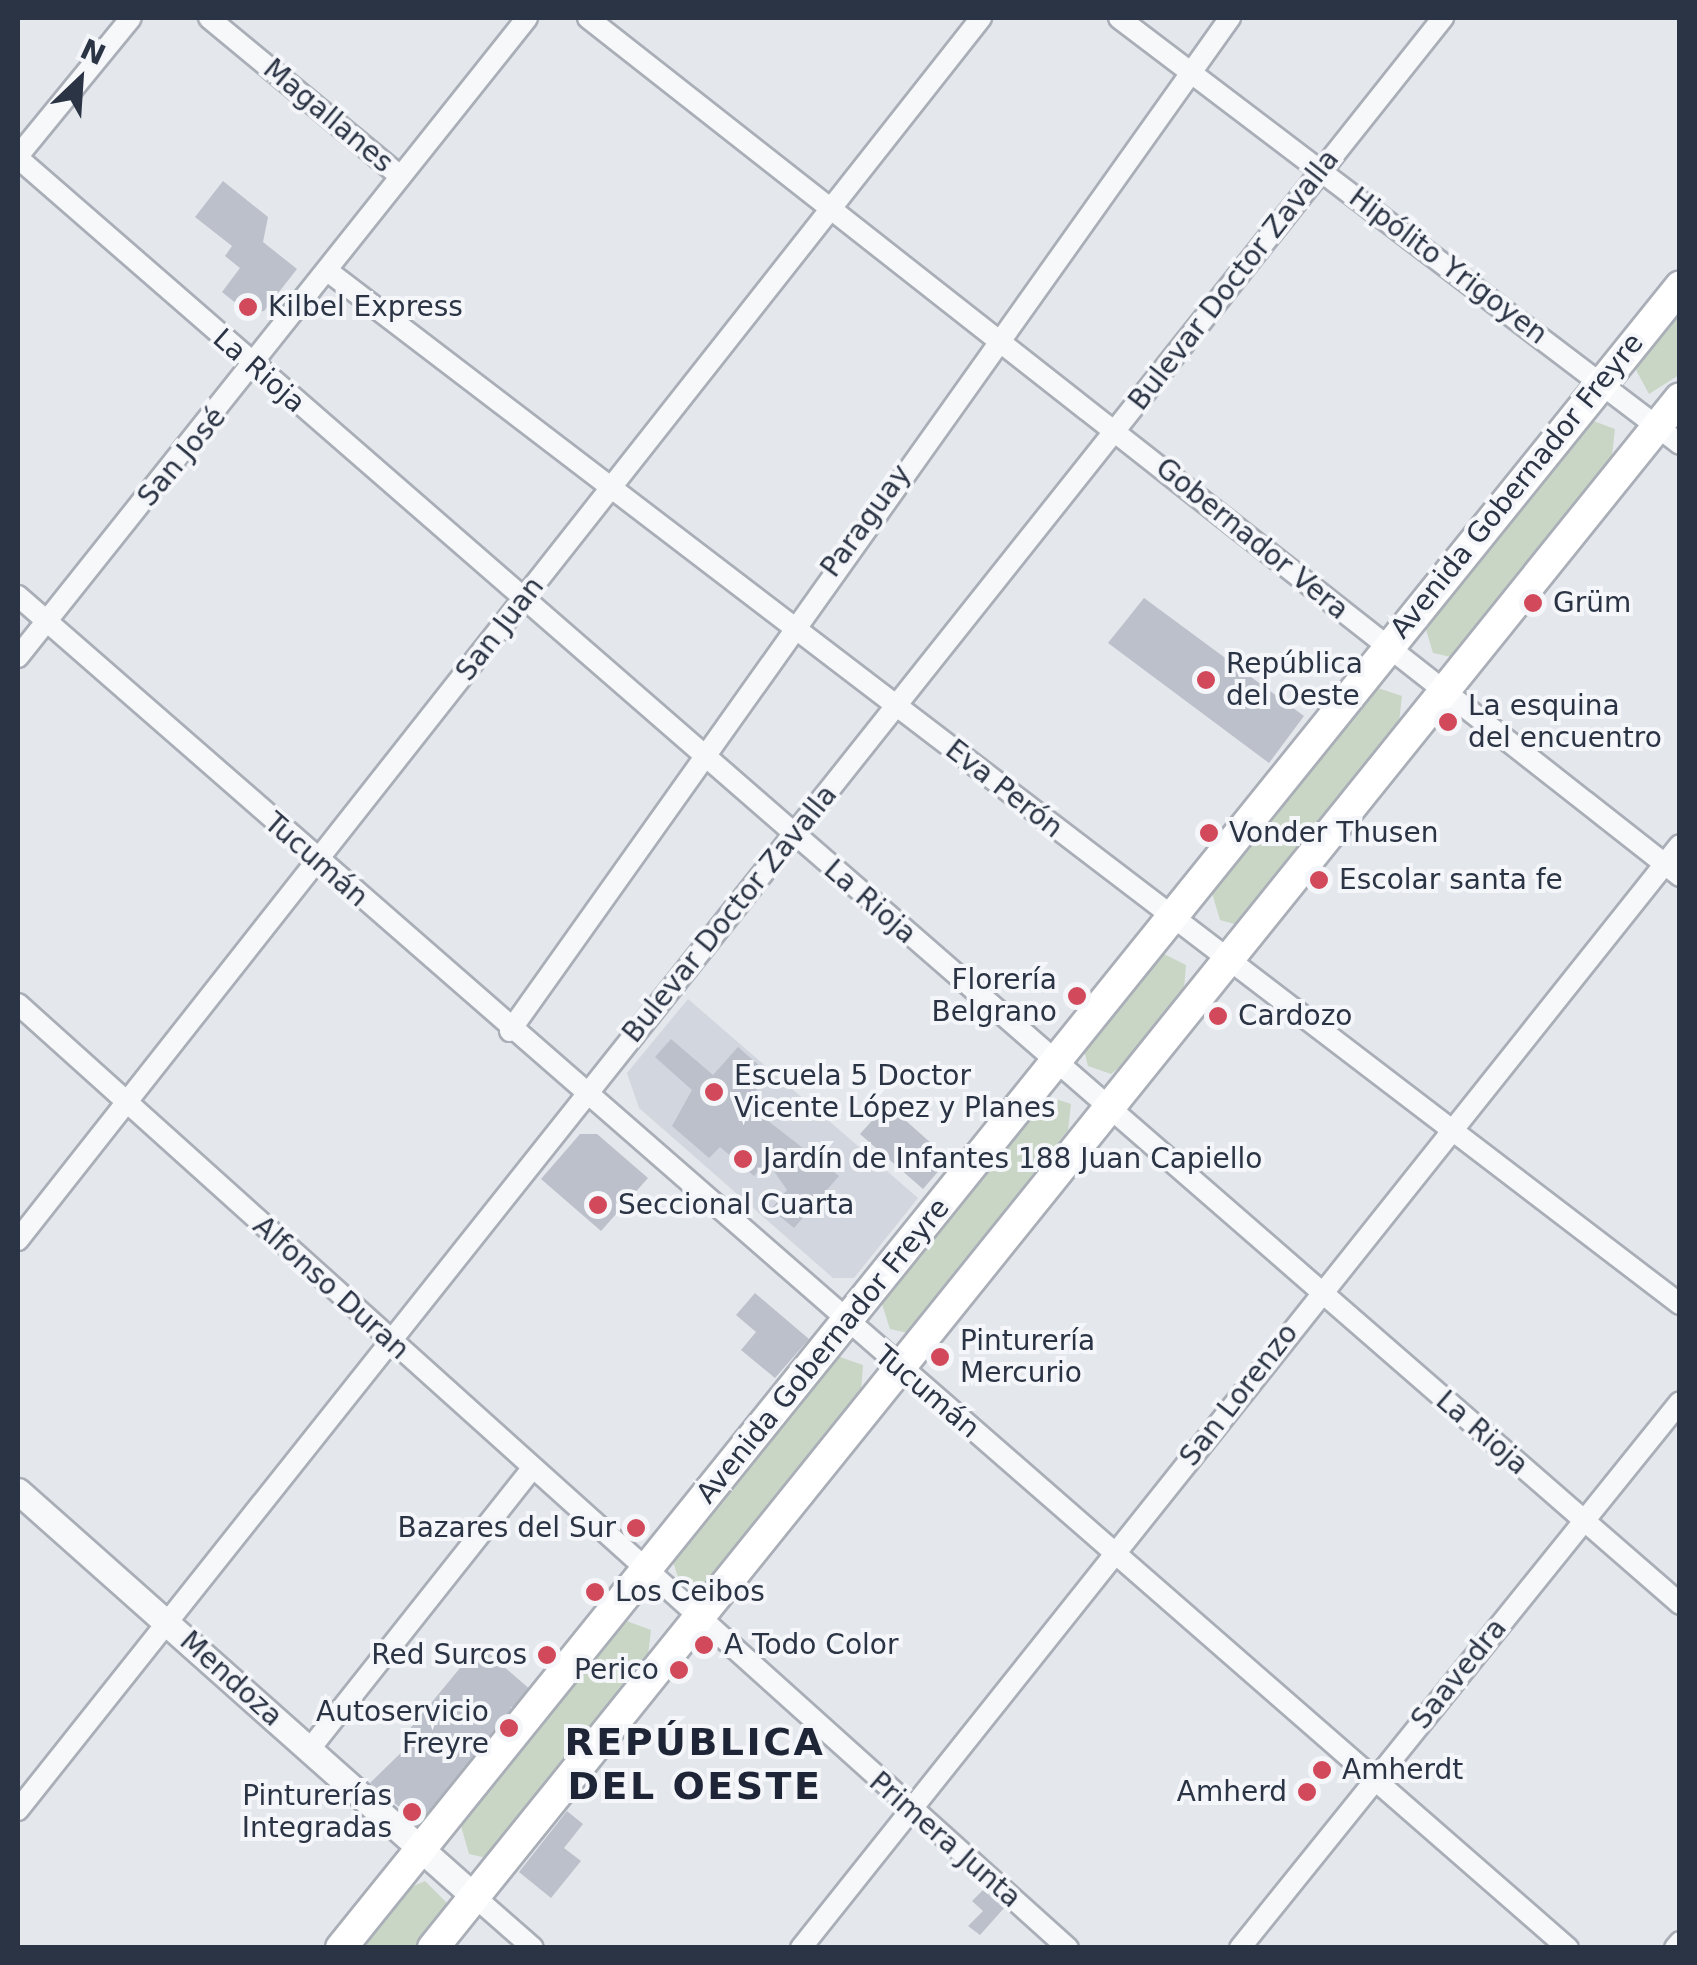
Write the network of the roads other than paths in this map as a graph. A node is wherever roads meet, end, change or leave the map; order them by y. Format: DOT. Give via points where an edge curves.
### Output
graph roads {
  1 [pos="131,18"];
  2 [pos="209,18"];
  3 [pos="527,18"];
  4 [pos="588,18"];
  5 [pos="981,18"];
  6 [pos="1119,18"];
  7 [pos="1230,18"];
  8 [pos="1442,18"];
  9 [pos="1192,72"];
  10 [pos="18,157"];
  11 [pos="1321,171"];
  12 [pos="400,176"];
  13 [pos="831,209"];
  14 [pos="328,272"];
  15 [pos="1680,287"];
  16 [pos="997,338"];
  17 [pos="255,368"];
  18 [pos="1601,382"];
  19 [pos="1680,398"];
  20 [pos="1116,430"];
  21 [pos="1668,435"];
  22 [pos="614,487"];
  23 [pos="18,596"];
  24 [pos="522,601"];
  25 [pos="46,621"];
  26 [pos="791,625"];
  27 [pos="1387,646"];
  28 [pos="18,657"];
  29 [pos="1442,691"];
  30 [pos="896,704"];
  31 [pos="704,757"];
  32 [pos="794,835"];
  33 [pos="1680,844"];
  34 [pos="318,862"];
  35 [pos="1672,870"];
  36 [pos="1172,920"];
  37 [pos="1224,962"];
  38 [pos="18,1004"];
  39 [pos="510,1031"];
  40 [pos="1058,1063"];
  41 [pos="586,1095"];
  42 [pos="127,1104"];
  43 [pos="1109,1106"];
  44 [pos="1448,1128"];
  45 [pos="18,1240"];
  46 [pos="1320,1292"];
  47 [pos="1680,1304"];
  48 [pos="844,1322"];
  49 [pos="391,1342"];
  50 [pos="898,1366"];
  51 [pos="1680,1402"];
  52 [pos="532,1469"];
  53 [pos="18,1491"];
  54 [pos="1582,1521"];
  55 [pos="1114,1553"];
  56 [pos="643,1573"];
  57 [pos="1680,1604"];
  58 [pos="694,1616"];
  59 [pos="170,1622"];
  60 [pos="309,1750"];
  61 [pos="1376,1778"];
  62 [pos="910,1809"];
  63 [pos="18,1810"];
  64 [pos="420,1850"];
  65 [pos="474,1897"];
  66 [pos="341,1948"];
  67 [pos="433,1948"];
  68 [pos="533,1948"];
  69 [pos="802,1948"];
  70 [pos="1068,1948"];
  71 [pos="1240,1948"];
  72 [pos="1568,1948"];
  1 -- 10 [label="street"];
  2 -- 12 [label="street, Magallanes"];
  3 -- 12 [label="street, San José"];
  4 -- 13 [label="street, Gobernador Vera"];
  5 -- 13 [label="street, San Juan"];
  6 -- 9 [label="street, Hipólito Yrigoyen"];
  7 -- 9 [label="street, Paraguay"];
  8 -- 11 [label="street, Bulevar Doctor Zavalla"];
  9 -- 11 [label="street, Hipólito Yrigoyen"];
  9 -- 16 [label="street, Paraguay"];
  10 -- 17 [label="street, La Rioja"];
  11 -- 18 [label="street, Hipólito Yrigoyen"];
  11 -- 20 [label="street, Bulevar Doctor Zavalla"];
  12 -- 14 [label="street, San José"];
  13 -- 16 [label="street, Gobernador Vera"];
  13 -- 22 [label="street, San Juan"];
  14 -- 17 [label="street, San José"];
  14 -- 22 [label="street, Eva Perón"];
  15 -- 18 [label="main road, Avenida Gobernador Freyre"];
  16 -- 20 [label="street, Gobernador Vera"];
  16 -- 26 [label="street, Paraguay"];
  17 -- 24 [label="street, La Rioja"];
  17 -- 25 [label="street, San José"];
  18 -- 21 [label="street, Hipólito Yrigoyen"];
  18 -- 27 [label="main road, Avenida Gobernador Freyre"];
  19 -- 21 [label="main road"];
  20 -- 27 [label="street, Gobernador Vera"];
  20 -- 30 [label="street, Bulevar Doctor Zavalla"];
  21 -- 29 [label="main road"];
  22 -- 24 [label="street, San Juan"];
  22 -- 26 [label="street, Eva Perón"];
  23 -- 25 [label="street, Tucumán"];
  24 -- 31 [label="street, La Rioja"];
  24 -- 34 [label="street, San Juan"];
  25 -- 28 [label="street, San José"];
  25 -- 34 [label="street, Tucumán"];
  26 -- 30 [label="street, Eva Perón"];
  26 -- 31 [label="street, Paraguay"];
  27 -- 29 [label="street, Gobernador Vera"];
  27 -- 36 [label="main road, Avenida Gobernador Freyre"];
  29 -- 35 [label="street, Gobernador Vera"];
  29 -- 37 [label="main road"];
  30 -- 32 [label="street, Bulevar Doctor Zavalla"];
  30 -- 36 [label="street, Eva Perón"];
  31 -- 32 [label="street, La Rioja"];
  31 -- 39 [label="street, Paraguay"];
  32 -- 40 [label="street, La Rioja"];
  32 -- 41 [label="street, Bulevar Doctor Zavalla"];
  33 -- 35 [label="street, San Lorenzo"];
  34 -- 39 [label="street, Tucumán"];
  34 -- 42 [label="street, San Juan"];
  35 -- 44 [label="street, San Lorenzo"];
  36 -- 37 [label="street, Eva Perón"];
  36 -- 40 [label="main road, Avenida Gobernador Freyre"];
  37 -- 43 [label="main road"];
  37 -- 44 [label="street, Eva Perón"];
  38 -- 42 [label="street, Alfonso Duran"];
  39 -- 41 [label="street, Tucumán"];
  40 -- 43 [label="street, La Rioja"];
  40 -- 48 [label="main road, Avenida Gobernador Freyre"];
  41 -- 48 [label="street, Tucumán"];
  41 -- 49 [label="street, Bulevar Doctor Zavalla"];
  42 -- 45 [label="street, San Juan"];
  42 -- 49 [label="street, Alfonso Duran"];
  43 -- 46 [label="street, La Rioja"];
  43 -- 50 [label="main road"];
  44 -- 46 [label="street, San Lorenzo"];
  44 -- 47 [label="street, Eva Perón"];
  46 -- 54 [label="street, La Rioja"];
  46 -- 55 [label="street, San Lorenzo"];
  48 -- 50 [label="street, Tucumán"];
  48 -- 56 [label="main road, Avenida Gobernador Freyre"];
  49 -- 52 [label="street, Alfonso Duran"];
  49 -- 59 [label="street, Bulevar Doctor Zavalla"];
  50 -- 55 [label="street, Tucumán"];
  50 -- 58 [label="main road"];
  51 -- 54 [label="street, Saavedra"];
  52 -- 56 [label="street, Alfonso Duran"];
  52 -- 60 [label="street"];
  53 -- 59 [label="street, Mendoza"];
  54 -- 57 [label="street, La Rioja"];
  54 -- 61 [label="street, Saavedra"];
  55 -- 61 [label="street, Tucumán"];
  55 -- 62 [label="street, San Lorenzo"];
  56 -- 58 [label="street, Primera Junta"];
  56 -- 64 [label="main road, Avenida Gobernador Freyre"];
  58 -- 62 [label="street, Primera Junta"];
  58 -- 65 [label="main road"];
  59 -- 60 [label="street, Mendoza"];
  59 -- 63 [label="street, Bulevar Doctor Zavalla"];
  60 -- 64 [label="street, Mendoza"];
  61 -- 71 [label="street, Saavedra"];
  61 -- 72 [label="street, Tucumán"];
  62 -- 69 [label="street, San Lorenzo"];
  62 -- 70 [label="street, Primera Junta"];
  64 -- 65 [label="street, Mendoza"];
  64 -- 66 [label="main road, Avenida Gobernador Freyre"];
  65 -- 67 [label="main road"];
  65 -- 68 [label="street, Mendoza"];
}
